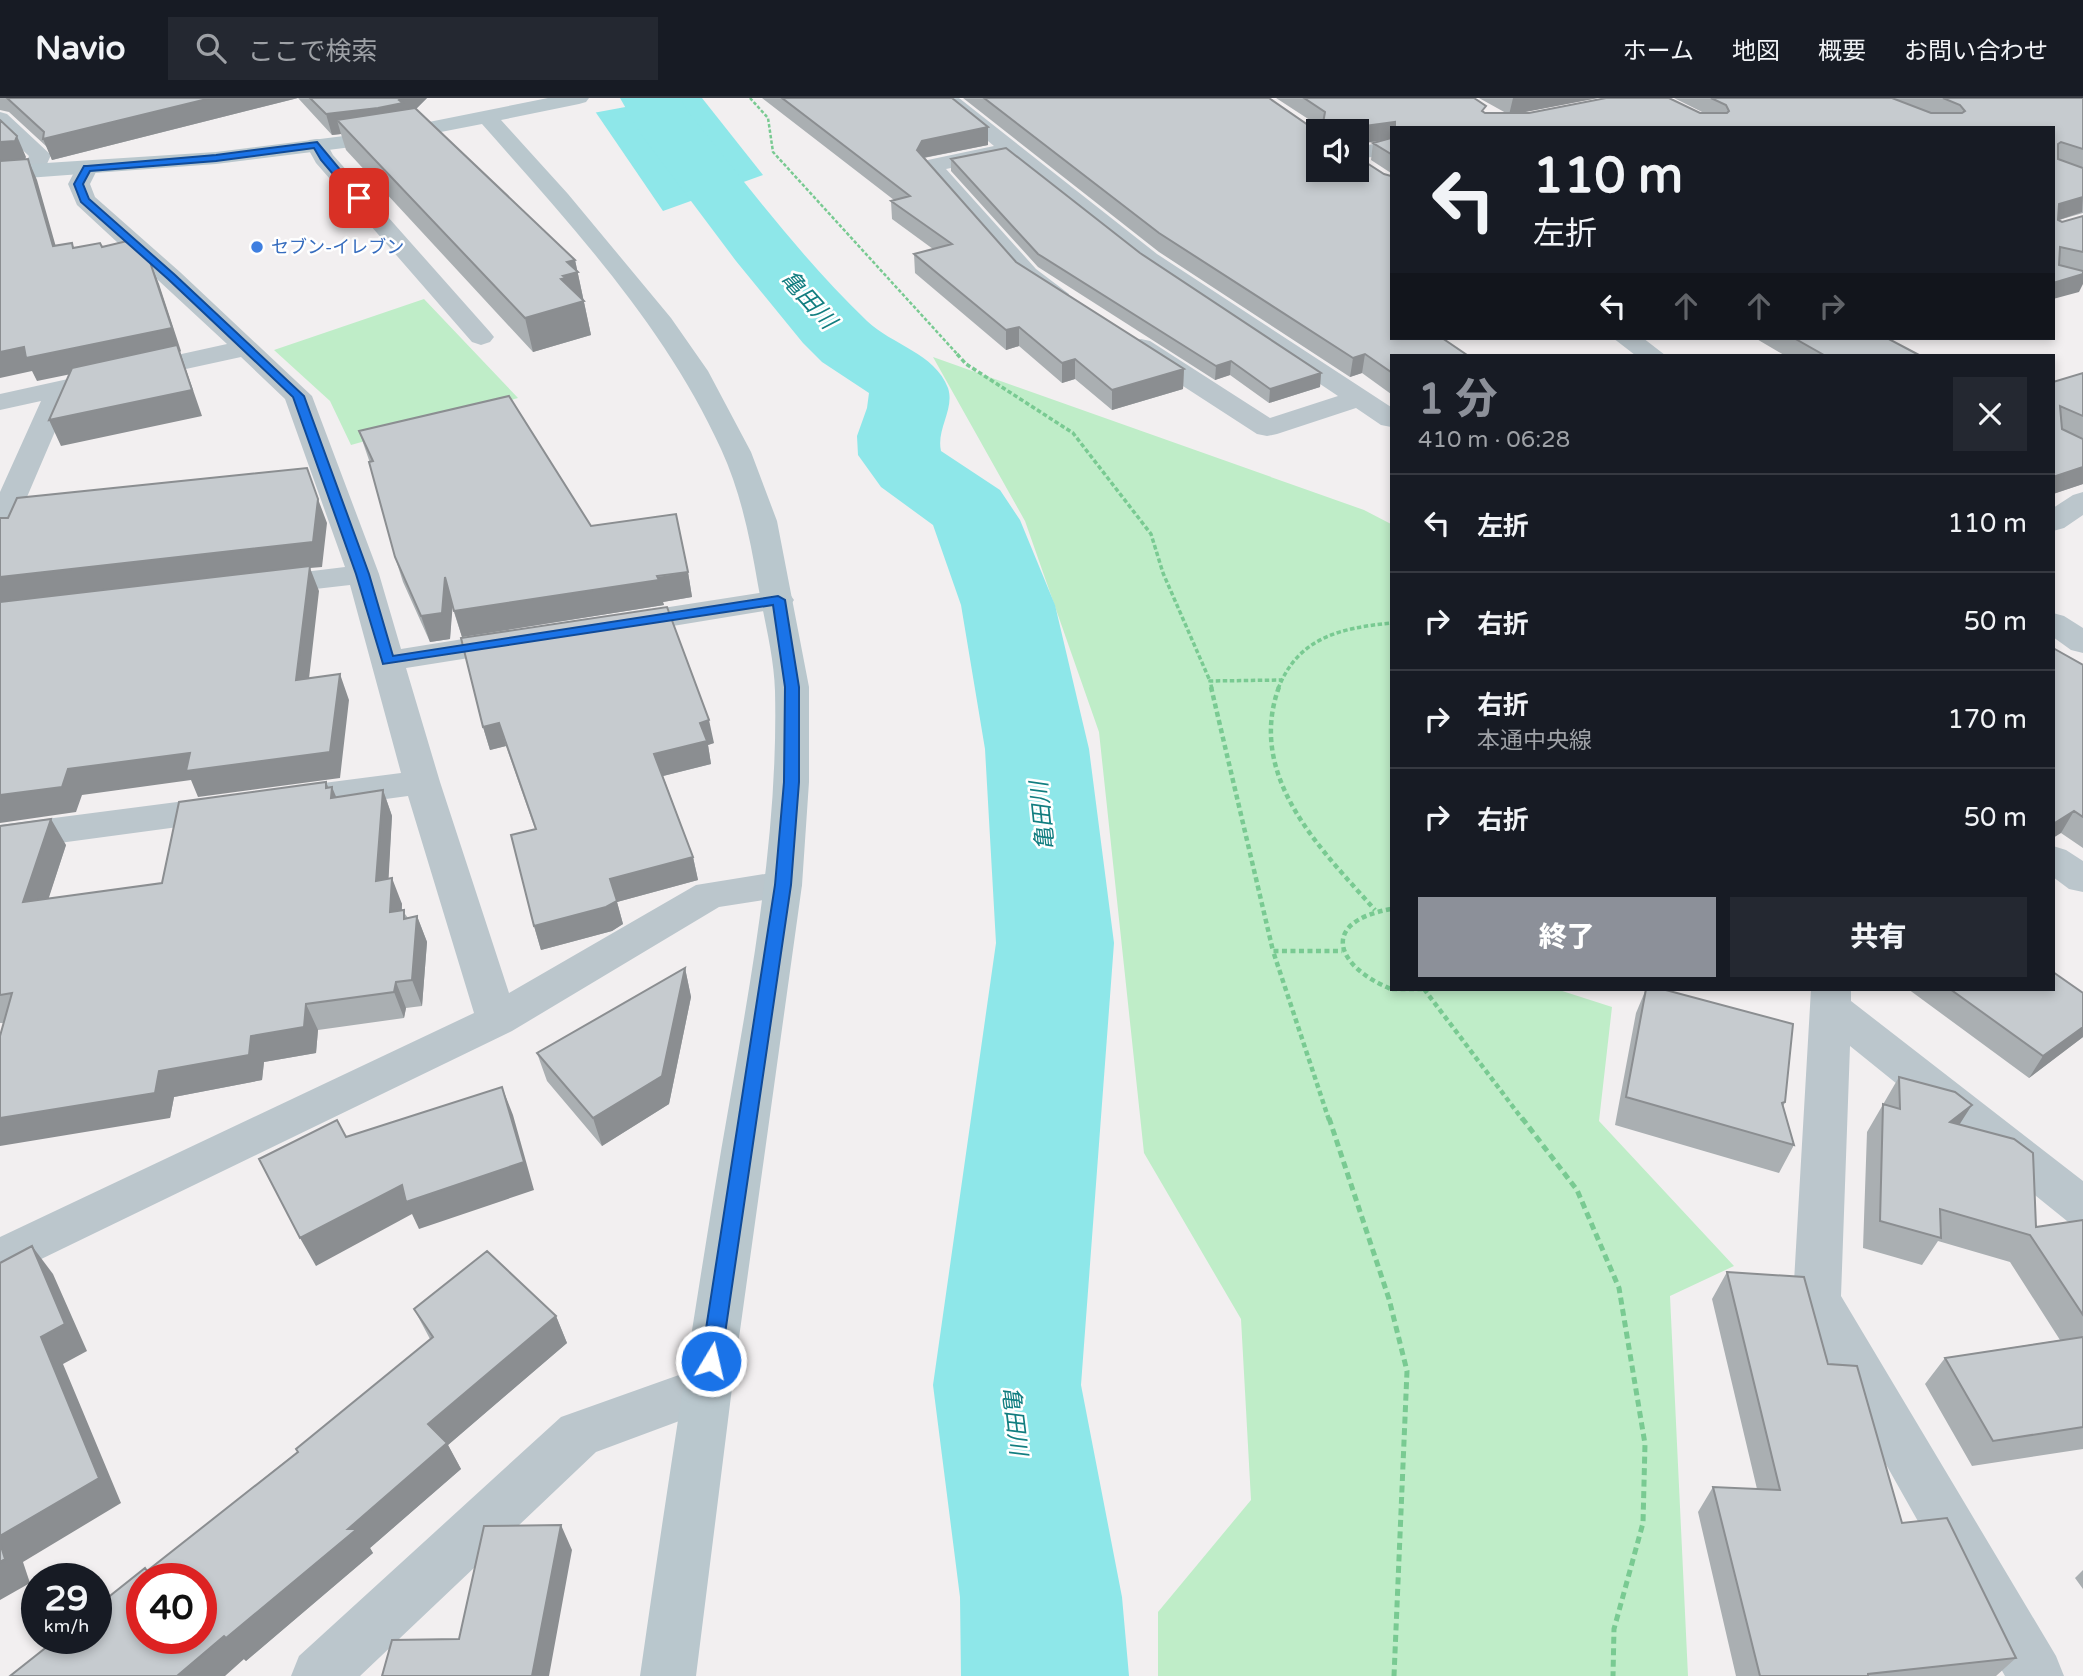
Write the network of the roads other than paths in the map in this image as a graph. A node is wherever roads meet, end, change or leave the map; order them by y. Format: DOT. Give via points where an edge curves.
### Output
graph roads {
  1 [pos="946,98"];
  2 [pos="572,99"];
  3 [pos="487,117"];
  4 [pos="0,118"];
  5 [pos="317,145"];
  6 [pos="1390,147"];
  7 [pos="1012,149"];
  8 [pos="1369,158"];
  9 [pos="87,168"];
  10 [pos="33,172"];
  11 [pos="6,183"];
  12 [pos="1073,304"];
  13 [pos="1119,333"];
  14 [pos="481,337"];
  15 [pos="244,348"];
  16 [pos="60,389"];
  17 [pos="1360,398"];
  18 [pos="0,402"];
  19 [pos="1390,418"];
  20 [pos="2083,501"];
  21 [pos="2055,521"];
  22 [pos="0,526"];
  23 [pos="363,574"];
  24 [pos="229,590"];
  25 [pos="778,600"];
  26 [pos="2055,624"];
  27 [pos="590,629"];
  28 [pos="536,638"];
  29 [pos="2083,643"];
  30 [pos="388,661"];
  31 [pos="422,782"];
  32 [pos="0,838"];
  33 [pos="2055,860"];
  34 [pos="2083,879"];
  35 [pos="783,885"];
  36 [pos="1830,998"];
  37 [pos="497,1020"];
  38 [pos="2083,1207"];
  39 [pos="0,1259"];
  40 [pos="707,1388"];
  41 [pos="319,1676"];
  42 [pos="668,1676"];
  43 [pos="2036,1676"];
  1 -- 7 [label="street"];
  2 -- 3 [label="street"];
  3 -- 5 [label="street"];
  3 -- 25 [label="street" via="560,198 695,371 746,475 762,522"];
  4 -- 10 [label="street" via="40,155"];
  5 -- 9 [label="street"];
  5 -- 14 [label="street" via="324,159"];
  6 -- 8 [label="street"];
  7 -- 12 [label="street" via="931,166 1027,274"];
  7 -- 17 [label="street" via="1149,259"];
  9 -- 10 [label="street"];
  9 -- 15 [label="street" via="79,184 85,200"];
  10 -- 11 [label="street"];
  13 -- 17 [label="street" via="1267,428"];
  15 -- 16 [label="street"];
  15 -- 23 [label="street" via="298,396"];
  16 -- 18 [label="street"];
  16 -- 22 [label="street"];
  17 -- 19 [label="street"];
  20 -- 21 [label="street"];
  23 -- 24 [label="street"];
  23 -- 30 [label="street"];
  25 -- 27 [label="street"];
  25 -- 35 [label="street" via="792,687"];
  26 -- 29 [label="street"];
  28 -- 30 [label="street"];
  30 -- 31 [label="street"];
  31 -- 32 [label="street"];
  31 -- 37 [label="street"];
  33 -- 34 [label="street"];
  35 -- 37 [label="street" via="709,895"];
  35 -- 40 [label="street"];
  36 -- 38 [label="street"];
  36 -- 43 [label="street" via="1816,1299"];
  37 -- 39 [label="street"];
  40 -- 41 [label="street" via="579,1434"];
  40 -- 42 [label="street"];
}
